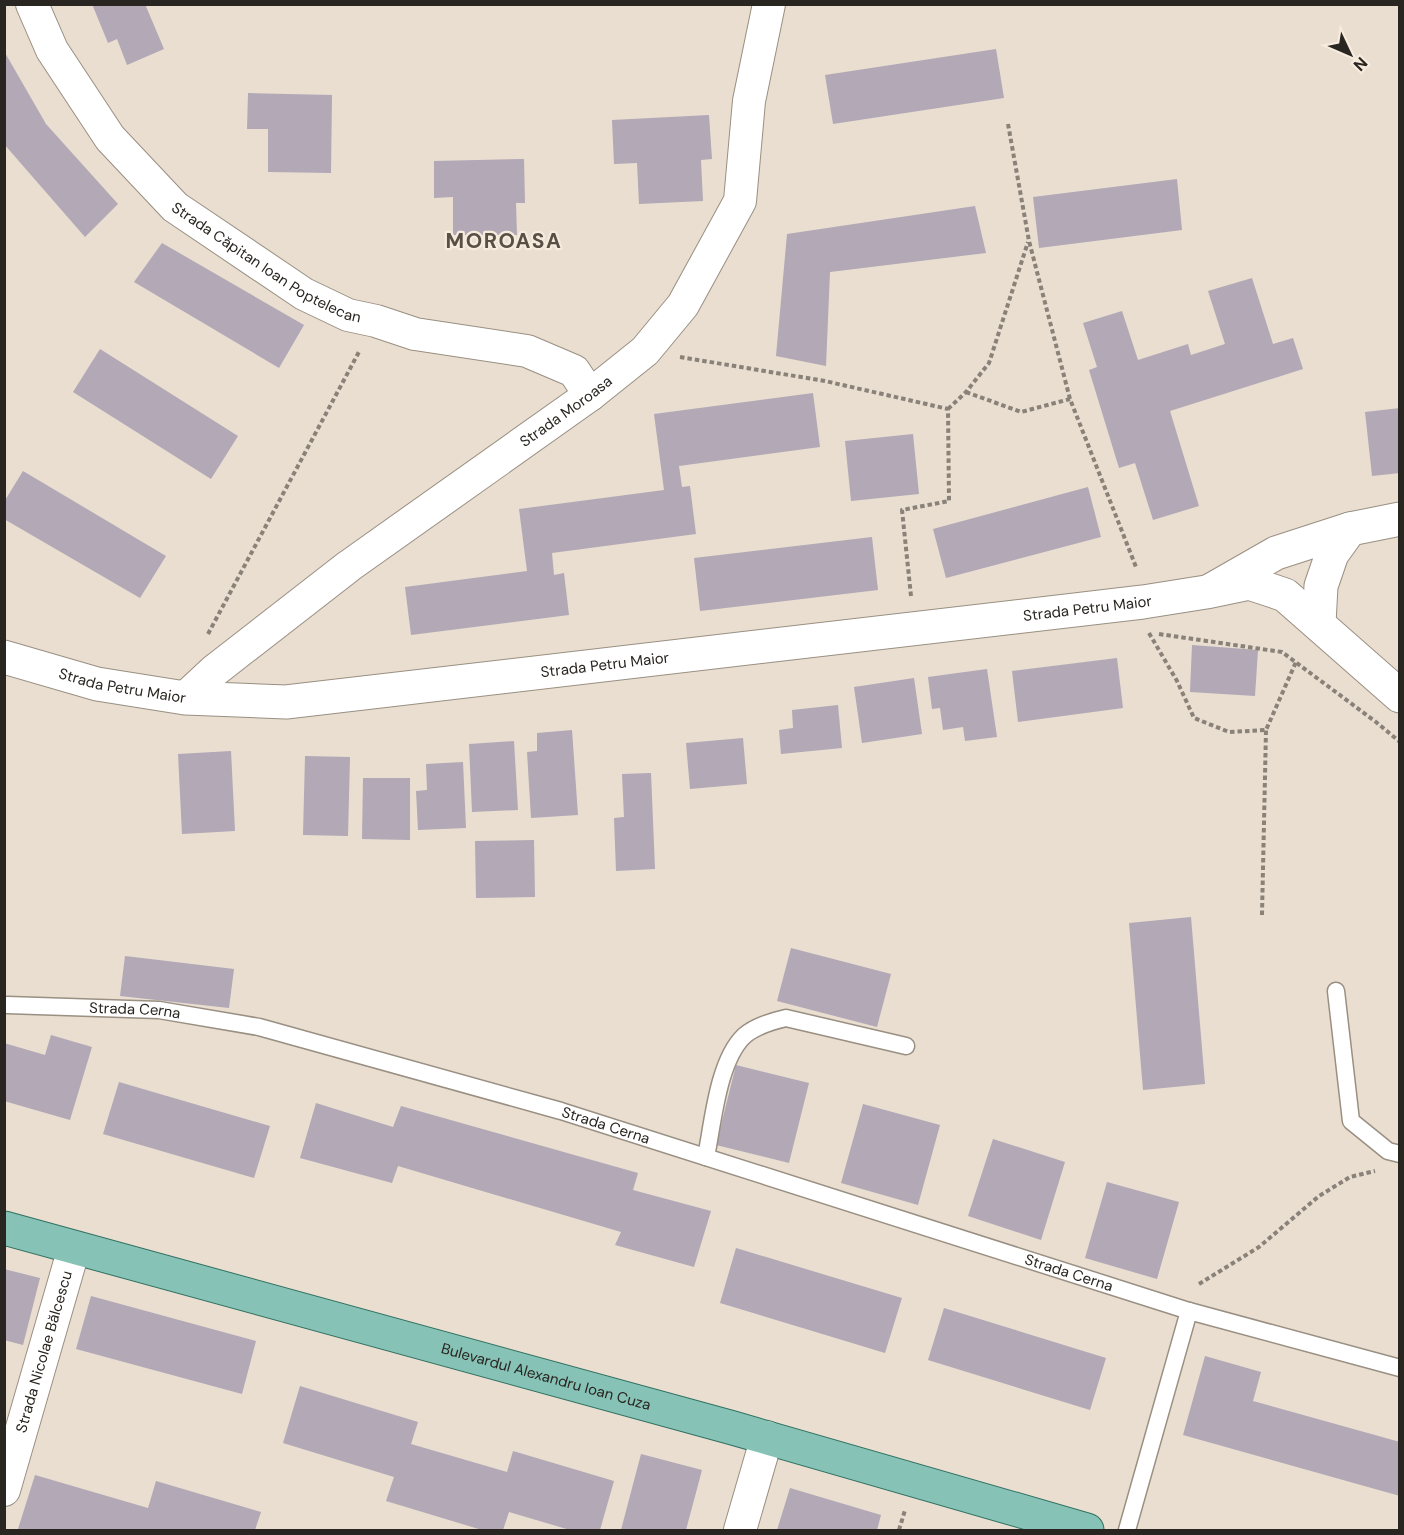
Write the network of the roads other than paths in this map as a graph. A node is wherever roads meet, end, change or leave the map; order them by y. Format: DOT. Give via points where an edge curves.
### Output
graph roads {
  1 [pos="32,4"];
  2 [pos="769,4"];
  3 [pos="590,395"];
  4 [pos="1400,519"];
  5 [pos="1350,529"];
  6 [pos="1206,592"];
  7 [pos="1319,623"];
  8 [pos="4,657"];
  9 [pos="1399,696"];
  10 [pos="185,698"];
  11 [pos="1336,991"];
  12 [pos="8,1005"];
  13 [pos="906,1046"];
  14 [pos="1400,1154"];
  15 [pos="706,1157"];
  16 [pos="4,1228"];
  17 [pos="74,1248"];
  18 [pos="1190,1311"];
  19 [pos="1400,1368"];
  20 [pos="767,1437"];
  21 [pos="4,1490"];
  22 [pos="740,1530"];
  23 [pos="1087,1530"];
  24 [pos="1127,1530"];
  1 -- 3 [label="street, Strada Căpitan Ioan Poptelecan" via="52,50 110,138 175,207 304,294 415,334 527,351 574,371"];
  2 -- 3 [label="street, Strada Moroasa" via="749,101 740,201 683,305 645,351"];
  3 -- 10 [label="street, Strada Moroasa" via="349,566"];
  4 -- 5 [label="main road, Strada Petru Maior"];
  5 -- 6 [label="main road, Strada Petru Maior" via="1276,553"];
  5 -- 7 [label="main road" via="1332,554 1321,586"];
  6 -- 7 [label="main road, Strada Petru Maior"];
  6 -- 10 [label="main road, Strada Petru Maior" via="286,702"];
  7 -- 9 [label="main road"];
  8 -- 10 [label="main road, Strada Petru Maior" via="97,684"];
  11 -- 14 [label="lane" via="1351,1121 1388,1151"];
  12 -- 15 [label="lane, Strada Cerna" via="159,1010 259,1027"];
  13 -- 15 [label="lane" via="786,1018 768,1022 745,1035 724,1068"];
  15 -- 18 [label="lane, Strada Cerna"];
  16 -- 17 [label="main road, Bulevardul Alexandru Ioan Cuza"];
  17 -- 20 [label="main road, Bulevardul Alexandru Ioan Cuza"];
  17 -- 21 [label="street, Strada Nicolae Bălcescu"];
  18 -- 19 [label="lane, Strada Cerna"];
  18 -- 24 [label="lane"];
  20 -- 22 [label="street"];
  20 -- 23 [label="main road, Bulevardul Alexandru Ioan Cuza"];
}
